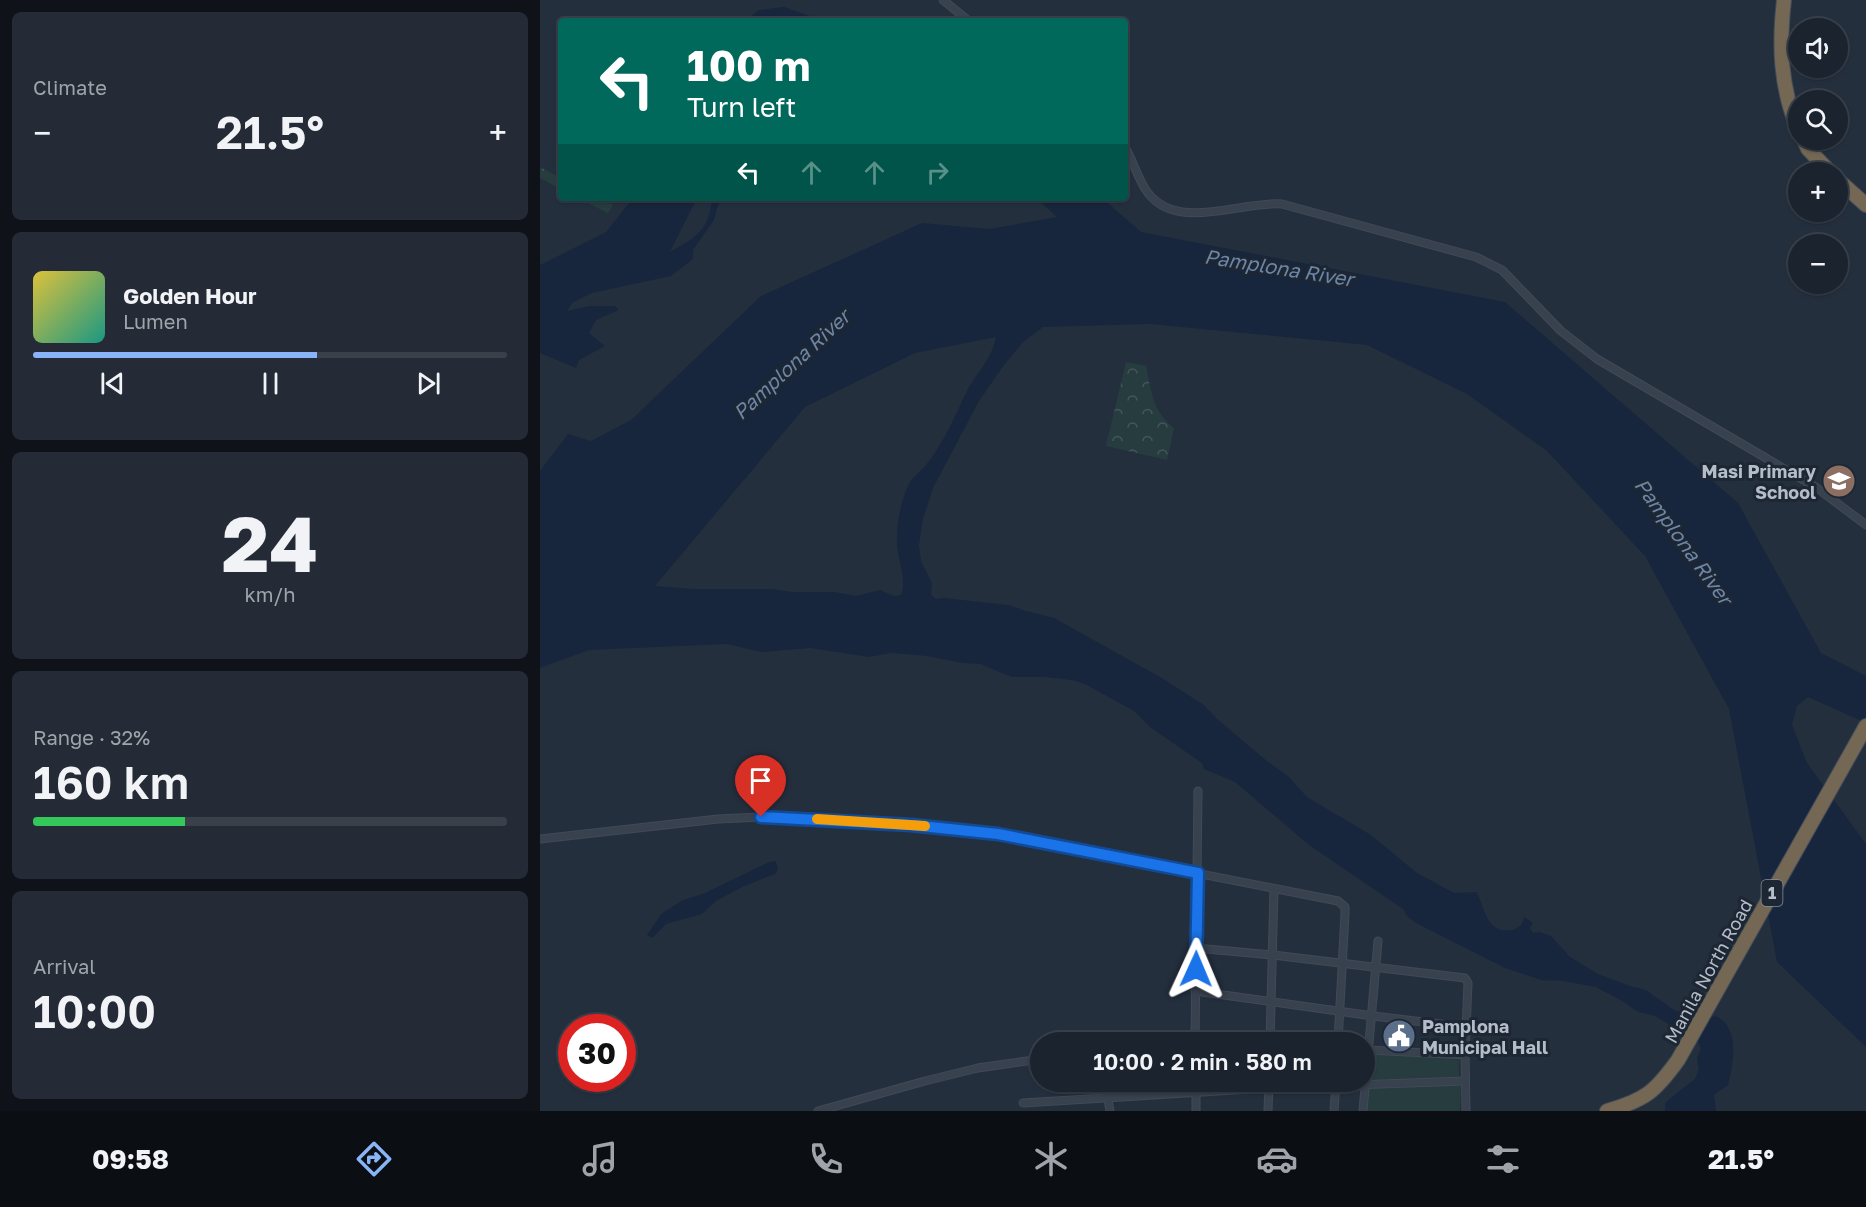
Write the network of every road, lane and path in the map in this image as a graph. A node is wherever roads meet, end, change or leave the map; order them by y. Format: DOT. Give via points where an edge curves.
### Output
graph roads {
  1 [pos="943,0"];
  2 [pos="1784,0"];
  3 [pos="965,18"];
  4 [pos="1788,101"];
  5 [pos="1809,150"];
  6 [pos="1128,153"];
  7 [pos="1820,162"];
  8 [pos="1848,189"];
  9 [pos="1866,205"];
  10 [pos="1866,525"];
  11 [pos="1866,726"];
  12 [pos="1198,791"];
  13 [pos="540,839"];
  14 [pos="1198,873"];
  15 [pos="1274,889"];
  16 [pos="1378,941"];
  17 [pos="1196,948"];
  18 [pos="1273,955"];
  19 [pos="1342,964"];
  20 [pos="1376,967"];
  21 [pos="1195,991"];
  22 [pos="1272,1001"];
  23 [pos="1340,1011"];
  24 [pos="1373,1016"];
  25 [pos="1466,1027"];
  26 [pos="1195,1032"];
  27 [pos="1270,1032"];
  28 [pos="1339,1032"];
  29 [pos="1370,1032"];
  30 [pos="1375,1050"];
  31 [pos="1465,1055"];
  32 [pos="1030,1061"];
  33 [pos="1466,1081"];
  34 [pos="1375,1084"];
  35 [pos="1107,1092"];
  36 [pos="1206,1092"];
  37 [pos="1268,1092"];
  38 [pos="1335,1092"];
  39 [pos="1365,1092"];
  40 [pos="1197,1093"];
  41 [pos="1108,1098"];
  42 [pos="1023,1103"];
  43 [pos="831,1109"];
  44 [pos="818,1111"];
  45 [pos="1110,1111"];
  46 [pos="1196,1111"];
  47 [pos="1268,1111"];
  48 [pos="1334,1111"];
  49 [pos="1363,1111"];
  50 [pos="1466,1111"];
  51 [pos="1608,1111"];
  1 -- 3 [label="street"];
  2 -- 4 [label="highway" via="1781,50"];
  5 -- 7 [label="highway"];
  6 -- 10 [label="street" via="1146,191 1170,210 1201,213 1282,204 1491,263 1562,331 1598,359 1817,488"];
  8 -- 9 [label="highway"];
  11 -- 51 [label="highway, Manila North Road / 1" via="1678,1060 1647,1096"];
  12 -- 14 [label="street"];
  13 -- 14 [label="street" via="718,819 832,820 998,834"];
  14 -- 15 [label="street"];
  14 -- 17 [label="street"];
  15 -- 18 [label="street"];
  15 -- 19 [label="street" via="1343,904"];
  16 -- 20 [label="street"];
  17 -- 18 [label="street"];
  17 -- 21 [label="street"];
  18 -- 19 [label="street"];
  18 -- 22 [label="street"];
  19 -- 20 [label="street"];
  19 -- 23 [label="street"];
  20 -- 24 [label="street"];
  20 -- 25 [label="street" via="1465,978"];
  21 -- 22 [label="street"];
  21 -- 26 [label="street"];
  22 -- 23 [label="street"];
  22 -- 27 [label="street"];
  23 -- 24 [label="street"];
  23 -- 28 [label="street"];
  24 -- 25 [label="street"];
  24 -- 29 [label="street"];
  25 -- 31 [label="street"];
  30 -- 31 [label="street"];
  31 -- 33 [label="street"];
  32 -- 43 [label="street" via="967,1071"];
  33 -- 34 [label="street"];
  33 -- 50 [label="street"];
  35 -- 41 [label="street"];
  36 -- 40 [label="street"];
  37 -- 47 [label="street"];
  38 -- 48 [label="street"];
  39 -- 49 [label="street"];
  40 -- 41 [label="street"];
  40 -- 46 [label="street"];
  41 -- 42 [label="street"];
  41 -- 45 [label="street"];
  43 -- 44 [label="street"];
}
